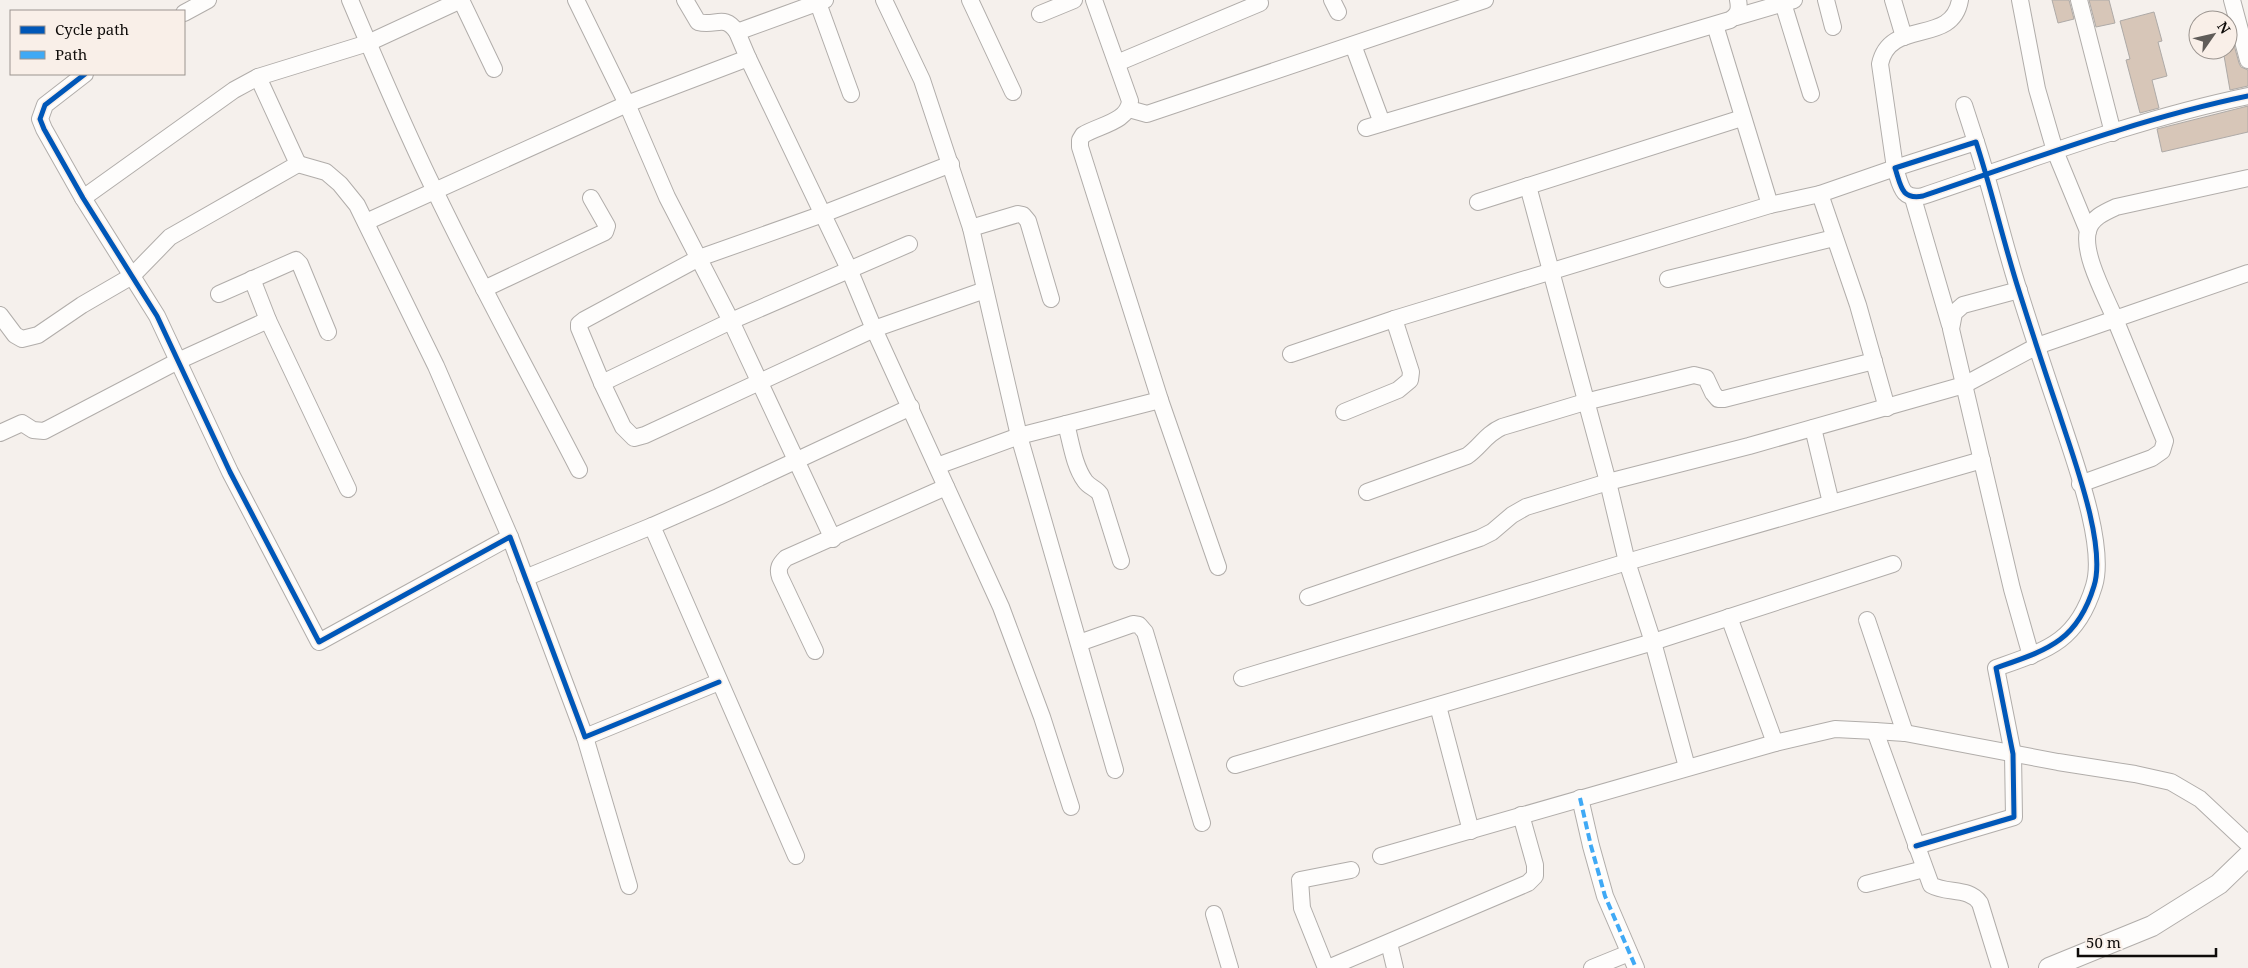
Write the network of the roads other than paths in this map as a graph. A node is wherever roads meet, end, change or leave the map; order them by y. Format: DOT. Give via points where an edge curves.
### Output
graph roads {
  1 [pos="208,0"];
  2 [pos="350,0"];
  3 [pos="461,0"];
  4 [pos="576,0"];
  5 [pos="685,0"];
  6 [pos="884,0"];
  7 [pos="970,0"];
  8 [pos="1074,0"];
  9 [pos="1094,0"];
  10 [pos="1485,0"];
  11 [pos="1738,0"];
  12 [pos="1826,0"];
  13 [pos="1893,0"];
  14 [pos="1960,0"];
  15 [pos="2020,0"];
  16 [pos="2079,0"];
  17 [pos="2232,0"];
  18 [pos="822,1"];
  19 [pos="1789,2"];
  20 [pos="1260,3"];
  21 [pos="185,12"];
  22 [pos="1040,14"];
  23 [pos="1736,17"];
  24 [pos="1715,25"];
  25 [pos="1833,27"];
  26 [pos="737,32"];
  27 [pos="1904,37"];
  28 [pos="368,43"];
  29 [pos="1353,45"];
  30 [pos="748,58"];
  31 [pos="2248,60"];
  32 [pos="1117,63"];
  33 [pos="494,69"];
  34 [pos="84,75"];
  35 [pos="258,77"];
  36 [pos="1013,92"];
  37 [pos="851,94"];
  38 [pos="1811,94"];
  39 [pos="2248,96"];
  40 [pos="627,104"];
  41 [pos="1964,105"];
  42 [pos="1129,110"];
  43 [pos="1742,118"];
  44 [pos="2113,133"];
  45 [pos="1976,142"];
  46 [pos="2054,151"];
  47 [pos="298,164"];
  48 [pos="951,164"];
  49 [pos="1895,168"];
  50 [pos="1986,175"];
  51 [pos="2248,178"];
  52 [pos="1528,186"];
  53 [pos="434,190"];
  54 [pos="1820,194"];
  55 [pos="84,198"];
  56 [pos="591,198"];
  57 [pos="1913,198"];
  58 [pos="1478,202"];
  59 [pos="1770,205"];
  60 [pos="823,214"];
  61 [pos="366,222"];
  62 [pos="971,228"];
  63 [pos="2088,231"];
  64 [pos="1834,238"];
  65 [pos="909,244"];
  66 [pos="699,258"];
  67 [pos="849,269"];
  68 [pos="1552,272"];
  69 [pos="2248,273"];
  70 [pos="132,276"];
  71 [pos="252,279"];
  72 [pos="1668,279"];
  73 [pos="484,289"];
  74 [pos="984,290"];
  75 [pos="2019,290"];
  76 [pos="219,294"];
  77 [pos="1051,299"];
  78 [pos="0,315"];
  79 [pos="1394,319"];
  80 [pos="2115,319"];
  81 [pos="268,320"];
  82 [pos="731,321"];
  83 [pos="874,329"];
  84 [pos="1951,329"];
  85 [pos="328,332"];
  86 [pos="2037,346"];
  87 [pos="1291,354"];
  88 [pos="178,361"];
  89 [pos="1874,361"];
  90 [pos="760,382"];
  91 [pos="602,383"];
  92 [pos="1964,385"];
  93 [pos="1160,400"];
  94 [pos="1586,402"];
  95 [pos="911,407"];
  96 [pos="1888,408"];
  97 [pos="1344,412"];
  98 [pos="1066,424"];
  99 [pos="1813,428"];
  100 [pos="0,433"];
  101 [pos="1019,436"];
  102 [pos="1982,460"];
  103 [pos="796,461"];
  104 [pos="937,466"];
  105 [pos="580,470"];
  106 [pos="1608,482"];
  107 [pos="2080,484"];
  108 [pos="946,487"];
  109 [pos="348,489"];
  110 [pos="1367,492"];
  111 [pos="1831,503"];
  112 [pos="652,526"];
  113 [pos="510,537"];
  114 [pos="833,539"];
  115 [pos="1121,561"];
  116 [pos="1627,562"];
  117 [pos="1893,564"];
  118 [pos="1218,567"];
  119 [pos="525,578"];
  120 [pos="1308,597"];
  121 [pos="1729,617"];
  122 [pos="1867,620"];
  123 [pos="1653,642"];
  124 [pos="1079,643"];
  125 [pos="815,651"];
  126 [pos="2031,656"];
  127 [pos="1242,678"];
  128 [pos="719,682"];
  129 [pos="1438,706"];
  130 [pos="1875,731"];
  131 [pos="1905,733"];
  132 [pos="585,737"];
  133 [pos="1774,743"];
  134 [pos="2014,754"];
  135 [pos="1236,765"];
  136 [pos="1688,767"];
  137 [pos="1115,770"];
  138 [pos="1580,798"];
  139 [pos="1071,807"];
  140 [pos="1521,814"];
  141 [pos="1202,823"];
  142 [pos="1471,831"];
  143 [pos="2248,844"];
  144 [pos="1916,846"];
  145 [pos="796,856"];
  146 [pos="1381,856"];
  147 [pos="2248,856"];
  148 [pos="1924,869"];
  149 [pos="1351,870"];
  150 [pos="1866,884"];
  151 [pos="630,886"];
  152 [pos="1214,914"];
  153 [pos="1389,943"];
  154 [pos="1632,960"];
  155 [pos="2081,963"];
  156 [pos="1230,968"];
  157 [pos="1327,968"];
  158 [pos="1395,968"];
  159 [pos="1592,968"];
  160 [pos="2000,968"];
  161 [pos="2049,968"];
  1 -- 21 [label="street"];
  2 -- 28 [label="street"];
  3 -- 28 [label="street"];
  3 -- 33 [label="street"];
  4 -- 40 [label="street"];
  5 -- 26 [label="street" via="698,22 708,25 722,20 731,23"];
  6 -- 48 [label="street" via="922,80"];
  7 -- 36 [label="street"];
  8 -- 22 [label="street"];
  9 -- 32 [label="street"];
  10 -- 29 [label="street"];
  11 -- 23 [label="street"];
  12 -- 25 [label="street"];
  13 -- 27 [label="street"];
  14 -- 27 [label="street" via="1958,13 1948,23"];
  15 -- 46 [label="street" via="2037,89"];
  16 -- 44 [label="street"];
  17 -- 31 [label="street"];
  18 -- 26 [label="street"];
  18 -- 37 [label="street"];
  19 -- 23 [label="street"];
  19 -- 38 [label="street"];
  20 -- 32 [label="street"];
  23 -- 24 [label="street"];
  24 -- 29 [label="street" via="1374,125"];
  24 -- 43 [label="street"];
  26 -- 30 [label="street"];
  27 -- 49 [label="street" via="1892,42 1882,52 1880,64"];
  28 -- 35 [label="street"];
  28 -- 53 [label="street"];
  29 -- 42 [label="street" via="1147,114"];
  30 -- 40 [label="street"];
  30 -- 60 [label="street"];
  32 -- 42 [label="street" via="1130,101"];
  34 -- 55 [label="street" via="45,105 40,119"];
  35 -- 47 [label="street"];
  35 -- 55 [label="street" via="234,90"];
  39 -- 44 [label="street"];
  40 -- 53 [label="street"];
  40 -- 66 [label="street" via="667,197"];
  41 -- 45 [label="street"];
  42 -- 93 [label="street" via="1083,135 1080,147"];
  43 -- 52 [label="street"];
  43 -- 59 [label="street"];
  44 -- 46 [label="street"];
  45 -- 49 [label="street"];
  45 -- 50 [label="street"];
  46 -- 50 [label="street"];
  46 -- 63 [label="street"];
  47 -- 61 [label="street" via="326,172 357,205"];
  47 -- 70 [label="street" via="170,237"];
  48 -- 60 [label="street"];
  48 -- 62 [label="street"];
  49 -- 54 [label="street"];
  49 -- 57 [label="street" via="1902,189"];
  50 -- 57 [label="street"];
  50 -- 75 [label="street"];
  51 -- 63 [label="street" via="2116,207 2099,215"];
  52 -- 58 [label="street"];
  52 -- 68 [label="street"];
  53 -- 61 [label="street"];
  53 -- 73 [label="street"];
  54 -- 59 [label="street"];
  54 -- 64 [label="street"];
  55 -- 70 [label="street"];
  56 -- 73 [label="street" via="607,226 605,232"];
  57 -- 84 [label="street"];
  59 -- 68 [label="street"];
  60 -- 66 [label="street"];
  60 -- 67 [label="street"];
  61 -- 113 [label="street" via="436,366"];
  62 -- 74 [label="street"];
  62 -- 77 [label="street" via="1018,214 1023,216 1028,221"];
  63 -- 80 [label="street" via="2088,252"];
  64 -- 72 [label="street"];
  64 -- 89 [label="street"];
  65 -- 67 [label="street"];
  66 -- 82 [label="street"];
  66 -- 91 [label="street" via="579,324"];
  67 -- 82 [label="street"];
  67 -- 83 [label="street"];
  68 -- 79 [label="street"];
  68 -- 94 [label="street"];
  69 -- 80 [label="street"];
  70 -- 78 [label="street" via="30,338 22,339 15,335"];
  70 -- 88 [label="street" via="157,316"];
  71 -- 76 [label="street"];
  71 -- 81 [label="street"];
  71 -- 85 [label="street" via="292,260 298,262"];
  73 -- 105 [label="street"];
  74 -- 83 [label="street"];
  74 -- 101 [label="street"];
  75 -- 84 [label="street" via="1963,305 1954,313"];
  75 -- 86 [label="street"];
  79 -- 87 [label="street"];
  79 -- 97 [label="street" via="1411,372 1410,380 1398,390"];
  80 -- 86 [label="street"];
  80 -- 107 [label="street" via="2165,441 2162,451 2152,458"];
  81 -- 88 [label="street"];
  81 -- 109 [label="street"];
  82 -- 90 [label="street"];
  82 -- 91 [label="street"];
  83 -- 90 [label="street"];
  83 -- 95 [label="street"];
  84 -- 92 [label="street"];
  86 -- 92 [label="street"];
  86 -- 107 [label="street"];
  88 -- 100 [label="street" via="44,430 33,430 22,423"];
  88 -- 113 [label="street" via="230,472 319,642"];
  89 -- 94 [label="street" via="1724,399 1718,399 1712,393 1706,378 1694,375"];
  89 -- 96 [label="street"];
  90 -- 91 [label="street" via="634,438 623,427"];
  90 -- 103 [label="street"];
  92 -- 96 [label="street"];
  92 -- 102 [label="street"];
  93 -- 98 [label="street"];
  93 -- 118 [label="street"];
  94 -- 106 [label="street"];
  94 -- 110 [label="street" via="1491,432 1468,456"];
  95 -- 103 [label="street"];
  95 -- 104 [label="street"];
  96 -- 99 [label="street"];
  98 -- 101 [label="street"];
  98 -- 115 [label="street" via="1081,475 1100,494"];
  99 -- 106 [label="street"];
  99 -- 111 [label="street"];
  101 -- 104 [label="street"];
  101 -- 124 [label="street"];
  102 -- 111 [label="street"];
  102 -- 126 [label="street"];
  103 -- 112 [label="street"];
  103 -- 114 [label="street"];
  104 -- 108 [label="street"];
  106 -- 116 [label="street"];
  106 -- 120 [label="street" via="1526,507 1480,538"];
  107 -- 126 [label="street" via="2097,553 2095,584 2073,630 2058,643"];
  108 -- 114 [label="street"];
  108 -- 139 [label="street" via="1001,606"];
  111 -- 116 [label="street"];
  112 -- 119 [label="street"];
  112 -- 128 [label="street"];
  113 -- 119 [label="street"];
  114 -- 125 [label="street" via="786,558 778,570"];
  116 -- 123 [label="street"];
  116 -- 127 [label="street"];
  117 -- 121 [label="street"];
  119 -- 132 [label="street"];
  121 -- 123 [label="street"];
  121 -- 133 [label="street"];
  122 -- 131 [label="street"];
  123 -- 129 [label="street"];
  123 -- 136 [label="street"];
  124 -- 137 [label="street"];
  124 -- 141 [label="street" via="1133,624 1145,632"];
  126 -- 134 [label="street" via="1996,668"];
  128 -- 132 [label="street"];
  128 -- 145 [label="street"];
  129 -- 135 [label="street"];
  129 -- 142 [label="street"];
  130 -- 131 [label="street"];
  130 -- 133 [label="street" via="1835,730"];
  130 -- 144 [label="street"];
  131 -- 134 [label="street"];
  132 -- 151 [label="street"];
  133 -- 136 [label="street"];
  134 -- 143 [label="street" via="2171,782 2200,799"];
  134 -- 144 [label="street" via="2014,817"];
  136 -- 138 [label="street"];
  138 -- 140 [label="street"];
  138 -- 154 [label="street" via="1605,896"];
  140 -- 142 [label="street"];
  140 -- 153 [label="street" via="1535,865 1535,876 1528,883"];
  142 -- 146 [label="street"];
  144 -- 148 [label="street"];
  147 -- 155 [label="street" via="2219,884 2152,926"];
  148 -- 150 [label="street"];
  148 -- 160 [label="street" via="1930,885 1939,890 1968,893 1975,897"];
  149 -- 157 [label="street" via="1300,880 1302,908"];
  152 -- 156 [label="street"];
  153 -- 157 [label="street"];
  153 -- 158 [label="street"];
  154 -- 159 [label="street"];
  155 -- 161 [label="street"];
}
